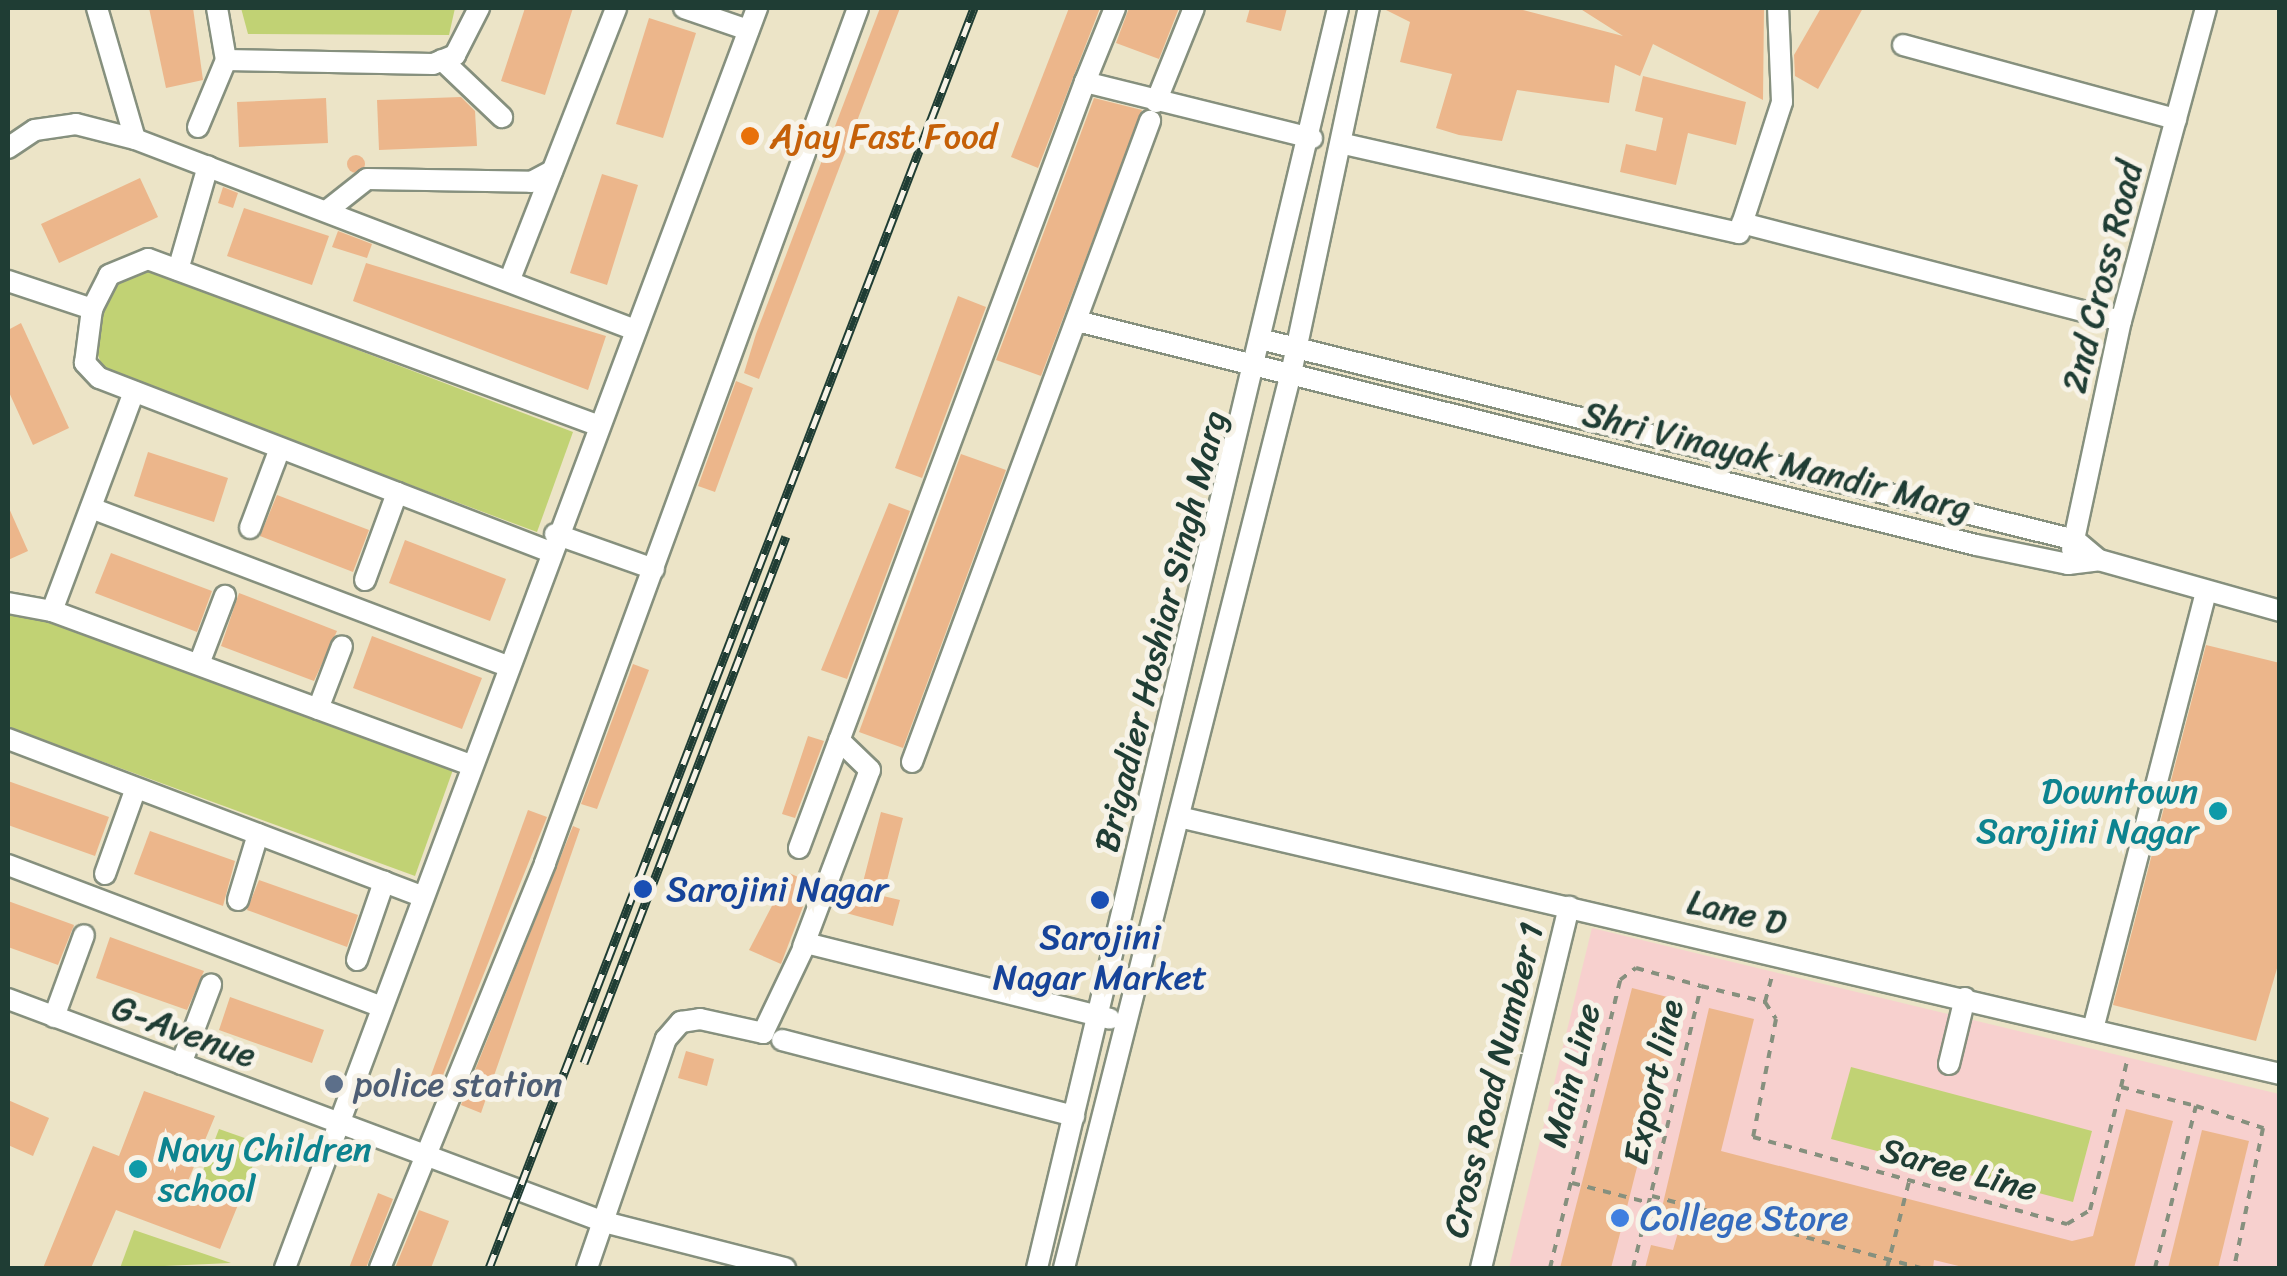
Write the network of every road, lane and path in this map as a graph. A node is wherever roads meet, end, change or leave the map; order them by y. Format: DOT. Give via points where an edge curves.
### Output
graph roads {
  1 [pos="97,8"];
  2 [pos="217,8"];
  3 [pos="479,8"];
  4 [pos="616,8"];
  5 [pos="684,8"];
  6 [pos="757,8"];
  7 [pos="858,8"];
  8 [pos="1115,8"];
  9 [pos="1194,8"];
  10 [pos="1338,8"];
  11 [pos="1369,8"];
  12 [pos="1778,8"];
  13 [pos="2206,8"];
  14 [pos="748,30"];
  15 [pos="1903,45"];
  16 [pos="226,60"];
  17 [pos="442,60"];
  18 [pos="1086,82"];
  19 [pos="1153,112"];
  20 [pos="502,117"];
  21 [pos="2176,119"];
  22 [pos="198,126"];
  23 [pos="1312,138"];
  24 [pos="135,139"];
  25 [pos="1344,144"];
  26 [pos="8,148"];
  27 [pos="208,166"];
  28 [pos="552,171"];
  29 [pos="329,209"];
  30 [pos="1742,222"];
  31 [pos="178,270"];
  32 [pos="510,279"];
  33 [pos="8,281"];
  34 [pos="92,309"];
  35 [pos="1078,320"];
  36 [pos="2121,321"];
  37 [pos="630,328"];
  38 [pos="1261,350"];
  39 [pos="1294,359"];
  40 [pos="134,392"];
  41 [pos="595,424"];
  42 [pos="280,448"];
  43 [pos="397,493"];
  44 [pos="91,508"];
  45 [pos="250,528"];
  46 [pos="2075,540"];
  47 [pos="552,542"];
  48 [pos="2099,560"];
  49 [pos="2068,564"];
  50 [pos="654,568"];
  51 [pos="366,580"];
  52 [pos="2206,591"];
  53 [pos="224,596"];
  54 [pos="8,603"];
  55 [pos="52,610"];
  56 [pos="2280,611"];
  57 [pos="342,646"];
  58 [pos="198,664"];
  59 [pos="506,666"];
  60 [pos="318,708"];
  61 [pos="8,740"];
  62 [pos="839,740"];
  63 [pos="912,762"];
  64 [pos="470,765"];
  65 [pos="136,788"];
  66 [pos="1179,817"];
  67 [pos="258,834"];
  68 [pos="799,848"];
  69 [pos="8,865"];
  70 [pos="105,874"];
  71 [pos="384,882"];
  72 [pos="422,896"];
  73 [pos="238,900"];
  74 [pos="1570,906"];
  75 [pos="84,935"];
  76 [pos="802,947"];
  77 [pos="1778,954"];
  78 [pos="356,960"];
  79 [pos="211,985"];
  80 [pos="1701,986"];
  81 [pos="1965,998"];
  82 [pos="8,1000"];
  83 [pos="1765,1002"];
  84 [pos="381,1007"];
  85 [pos="54,1017"];
  86 [pos="1101,1017"];
  87 [pos="1126,1023"];
  88 [pos="2092,1029"];
  89 [pos="2133,1038"];
  90 [pos="782,1040"];
  91 [pos="180,1064"];
  92 [pos="1949,1064"];
  93 [pos="2280,1074"];
  94 [pos="2121,1086"];
  95 [pos="2196,1106"];
  96 [pos="1074,1116"];
  97 [pos="339,1123"];
  98 [pos="428,1154"];
  99 [pos="1571,1182"];
  100 [pos="1909,1182"];
  101 [pos="1652,1196"];
  102 [pos="1650,1203"];
  103 [pos="604,1222"];
  104 [pos="1889,1260"];
  105 [pos="286,1268"];
  106 [pos="380,1268"];
  107 [pos="587,1268"];
  108 [pos="785,1268"];
  109 [pos="1037,1268"];
  110 [pos="1064,1268"];
  111 [pos="1481,1268"];
  112 [pos="1550,1268"];
  113 [pos="1633,1268"];
  114 [pos="1886,1268"];
  115 [pos="1920,1268"];
  116 [pos="2154,1268"];
  117 [pos="2234,1268"];
  1 -- 24 [label="street"];
  2 -- 16 [label="street"];
  3 -- 17 [label="street" via="472,32"];
  4 -- 28 [label="street"];
  5 -- 14 [label="street"];
  6 -- 14 [label="street"];
  7 -- 50 [label="street"];
  8 -- 18 [label="street"];
  9 -- 19 [label="street"];
  10 -- 23 [label="street, Brigadier Hoshiar Singh Marg"];
  11 -- 25 [label="street"];
  12 -- 30 [label="street" via="1782,102"];
  13 -- 21 [label="street, 2nd Cross Road"];
  14 -- 37 [label="street"];
  15 -- 21 [label="street"];
  16 -- 17 [label="street"];
  16 -- 22 [label="street"];
  17 -- 20 [label="street"];
  18 -- 19 [label="street"];
  18 -- 62 [label="street"];
  19 -- 23 [label="street"];
  19 -- 35 [label="street"];
  21 -- 36 [label="street, 2nd Cross Road"];
  23 -- 38 [label="street, Brigadier Hoshiar Singh Marg"];
  24 -- 26 [label="street" via="76,124 35,130"];
  24 -- 27 [label="street"];
  25 -- 30 [label="street" via="1739,233"];
  25 -- 39 [label="street"];
  27 -- 29 [label="street"];
  27 -- 31 [label="street"];
  28 -- 29 [label="street" via="531,182 367,178"];
  28 -- 32 [label="street"];
  29 -- 32 [label="street"];
  30 -- 36 [label="street"];
  31 -- 34 [label="street" via="126,260"];
  31 -- 41 [label="street"];
  32 -- 37 [label="street"];
  33 -- 34 [label="street"];
  34 -- 40 [label="street" via="85,363"];
  35 -- 38 [label="street, Shri Vinayak Mandir Marg"];
  35 -- 63 [label="street"];
  36 -- 46 [label="street, 2nd Cross Road"];
  37 -- 41 [label="street"];
  38 -- 39 [label="street, Shri Vinayak Mandir Marg"];
  38 -- 86 [label="street, Brigadier Hoshiar Singh Marg"];
  39 -- 46 [label="street"];
  39 -- 49 [label="street, Shri Vinayak Mandir Marg"];
  39 -- 66 [label="street"];
  40 -- 42 [label="street"];
  40 -- 44 [label="street"];
  41 -- 47 [label="street"];
  42 -- 43 [label="street"];
  42 -- 45 [label="street"];
  43 -- 47 [label="street"];
  43 -- 51 [label="street"];
  44 -- 55 [label="street"];
  44 -- 59 [label="street"];
  46 -- 48 [label="street"];
  46 -- 49 [label="street, 2nd Cross Road"];
  47 -- 50 [label="street"];
  47 -- 59 [label="street"];
  48 -- 49 [label="street, Shri Vinayak Mandir Marg"];
  48 -- 52 [label="street, Shri Vinayak Mandir Marg"];
  50 -- 98 [label="street"];
  52 -- 56 [label="street, Shri Vinayak Mandir Marg"];
  52 -- 88 [label="street"];
  53 -- 58 [label="street"];
  54 -- 55 [label="street"];
  55 -- 58 [label="street"];
  57 -- 60 [label="street"];
  58 -- 60 [label="street"];
  59 -- 64 [label="street"];
  60 -- 64 [label="street"];
  61 -- 65 [label="street"];
  62 -- 68 [label="street"];
  62 -- 76 [label="street" via="870,770"];
  64 -- 72 [label="street"];
  65 -- 67 [label="street"];
  65 -- 70 [label="street"];
  66 -- 74 [label="street, Lane D"];
  66 -- 87 [label="street"];
  67 -- 71 [label="street"];
  67 -- 73 [label="street"];
  69 -- 84 [label="street"];
  71 -- 72 [label="street"];
  71 -- 78 [label="street"];
  72 -- 84 [label="street"];
  74 -- 77 [label="street, Lane D"];
  74 -- 111 [label="street, Cross Road Number 1"];
  75 -- 85 [label="street"];
  76 -- 86 [label="street"];
  76 -- 103 [label="street" via="763,1033 700,1019 681,1022 666,1039"];
  77 -- 81 [label="street, Lane D"];
  77 -- 83 [label="path"];
  79 -- 91 [label="street"];
  80 -- 83 [label="path, Export line"];
  80 -- 99 [label="path, Main Line" via="1636,968 1620,980"];
  80 -- 101 [label="path, Export line"];
  81 -- 88 [label="street, Lane D"];
  81 -- 92 [label="street"];
  82 -- 85 [label="street, G-Avenue"];
  83 -- 100 [label="path, Saree Line" via="1776,1019 1753,1137"];
  84 -- 97 [label="street"];
  85 -- 91 [label="street, G-Avenue"];
  86 -- 87 [label="street"];
  86 -- 96 [label="street, Brigadier Hoshiar Singh Marg"];
  87 -- 110 [label="street"];
  88 -- 89 [label="street, Lane D"];
  89 -- 93 [label="street, Lane D"];
  89 -- 94 [label="path"];
  90 -- 96 [label="street"];
  91 -- 97 [label="street, G-Avenue"];
  94 -- 95 [label="path"];
  94 -- 100 [label="path, Saree Line" via="2081,1222"];
  95 -- 116 [label="path"];
  95 -- 117 [label="path" via="2262,1128"];
  96 -- 109 [label="street, Brigadier Hoshiar Singh Marg"];
  97 -- 98 [label="street, G-Avenue"];
  97 -- 105 [label="street"];
  98 -- 103 [label="street, G-Avenue"];
  98 -- 106 [label="street"];
  99 -- 102 [label="path"];
  99 -- 112 [label="path, Main Line"];
  100 -- 104 [label="path"];
  101 -- 102 [label="path, Export line"];
  101 -- 104 [label="path, Export line"];
  102 -- 113 [label="path, Export line"];
  103 -- 107 [label="street"];
  103 -- 108 [label="street, G-Avenue"];
  104 -- 114 [label="path"];
  104 -- 115 [label="path, Export line"];
}
